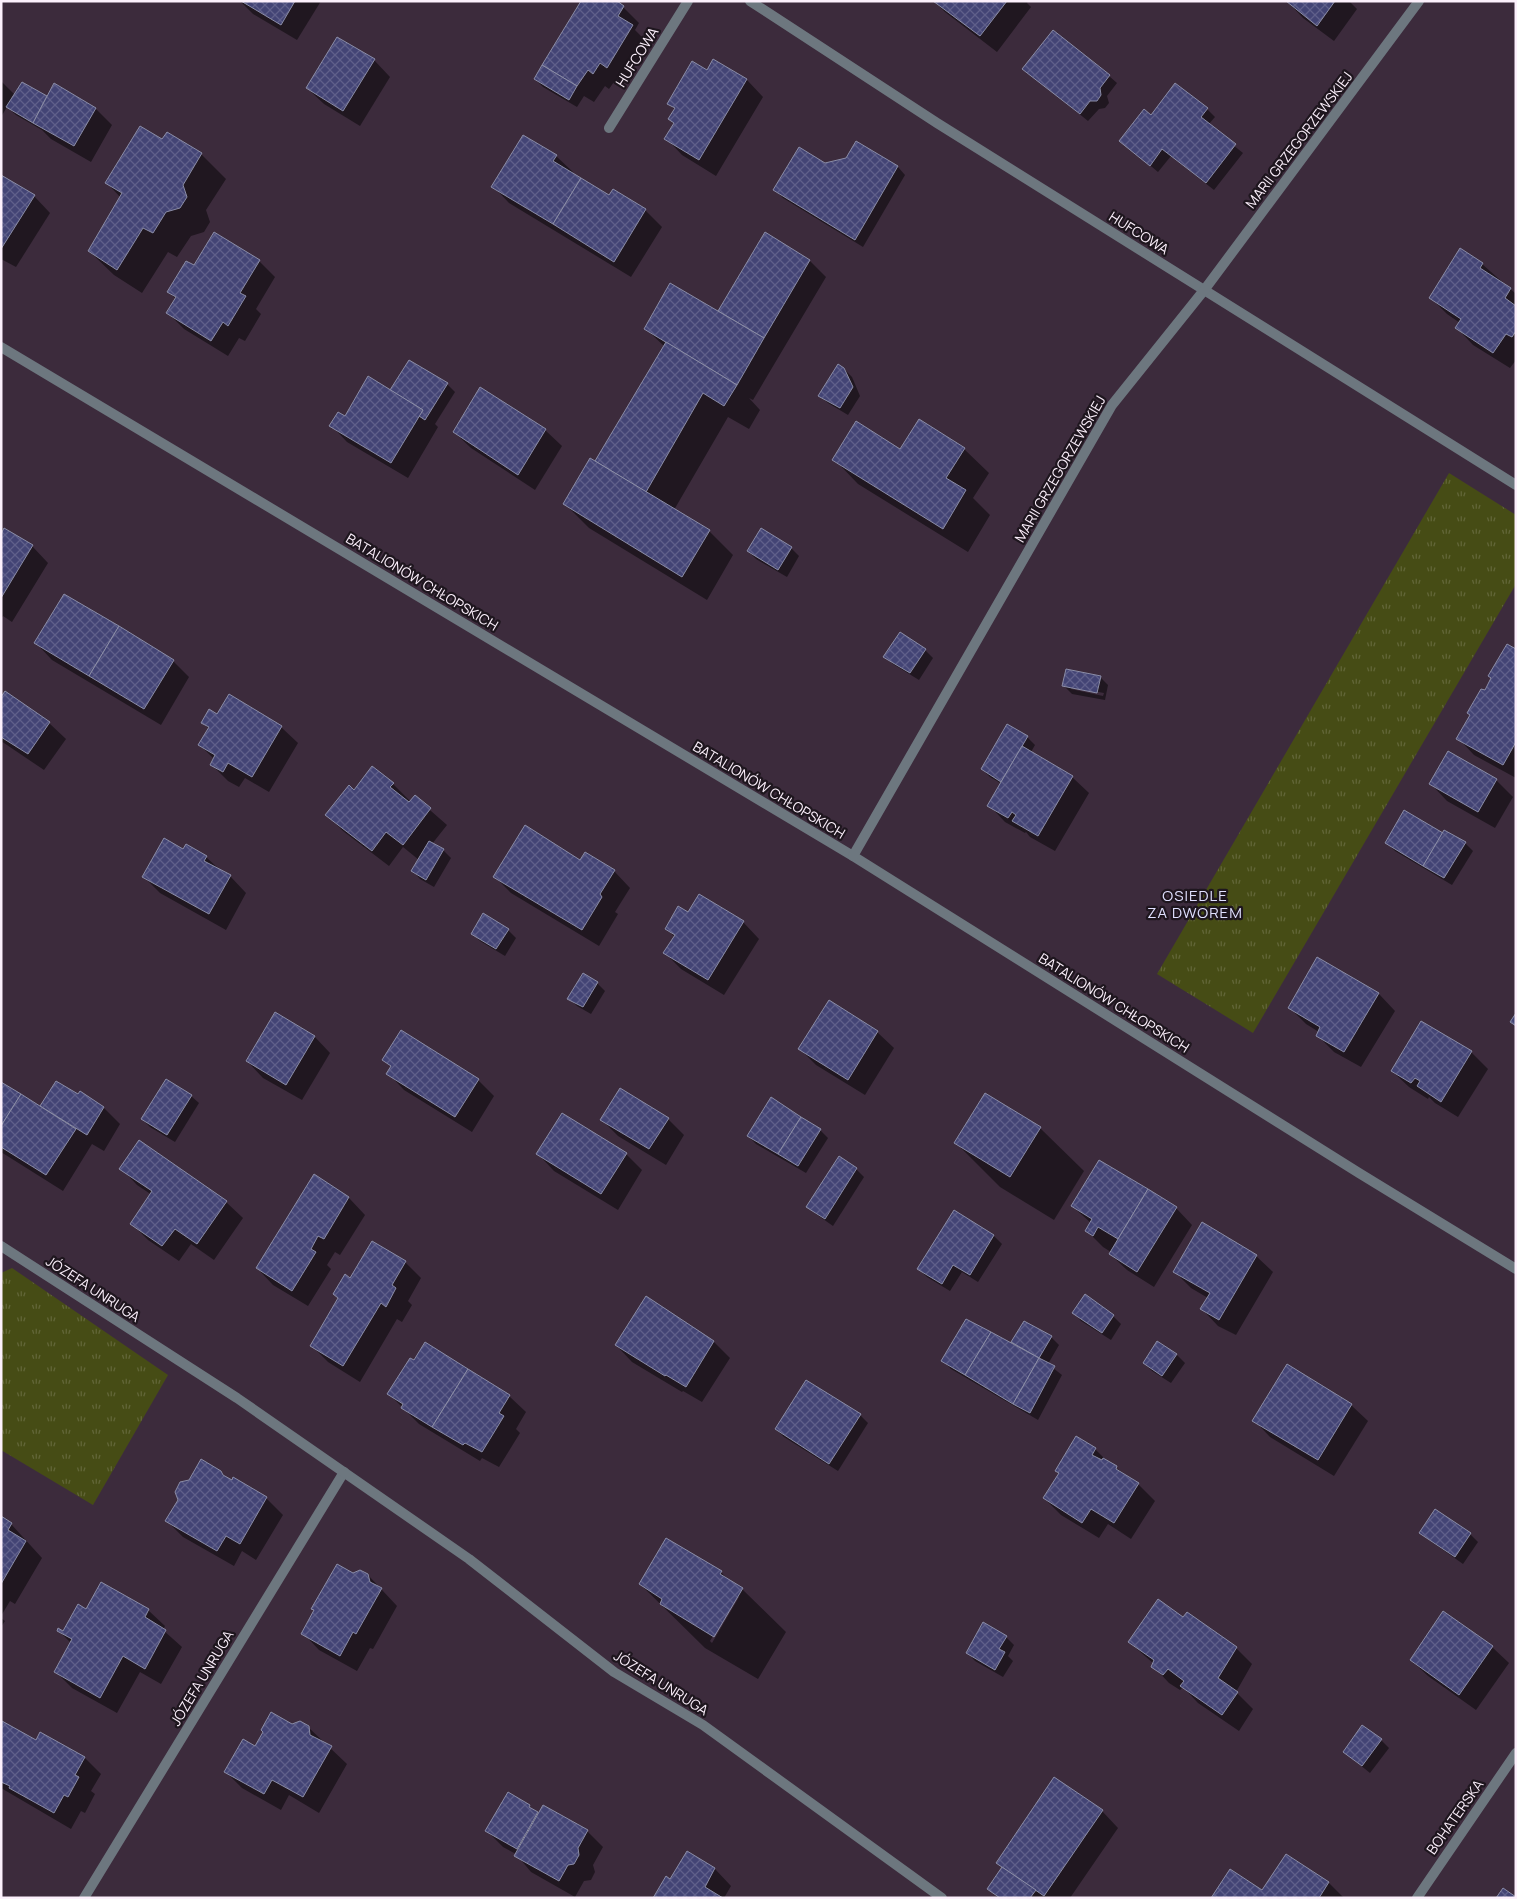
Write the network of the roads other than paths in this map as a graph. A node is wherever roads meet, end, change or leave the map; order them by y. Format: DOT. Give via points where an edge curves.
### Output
graph roads {
  1 [pos="688,1"];
  2 [pos="750,1"];
  3 [pos="1419,1"];
  4 [pos="609,128"];
  5 [pos="1205,290"];
  6 [pos="1,347"];
  7 [pos="1516,485"];
  8 [pos="853,856"];
  9 [pos="1,1246"];
  10 [pos="1516,1269"];
  11 [pos="344,1472"];
  12 [pos="1516,1753"];
  13 [pos="84,1898"];
  14 [pos="942,1898"];
  15 [pos="1417,1898"];
  1 -- 4 [label="street, HUFCOWA"];
  2 -- 5 [label="street, HUFCOWA" via="937,123"];
  3 -- 5 [label="street, MARII GRZEGORZEWSKIEJ"];
  5 -- 7 [label="street, HUFCOWA"];
  5 -- 8 [label="street, MARII GRZEGORZEWSKIEJ" via="1112,405"];
  6 -- 8 [label="street, BATALIONÓW CHŁOPSKICH"];
  8 -- 10 [label="street, BATALIONÓW CHŁOPSKICH"];
  9 -- 11 [label="street, JÓZEFA UNRUGA" via="237,1398"];
  11 -- 13 [label="street, JÓZEFA UNRUGA"];
  11 -- 14 [label="street, JÓZEFA UNRUGA" via="469,1559 614,1672 703,1725"];
  12 -- 15 [label="street, BOHATERSKA"];
}
